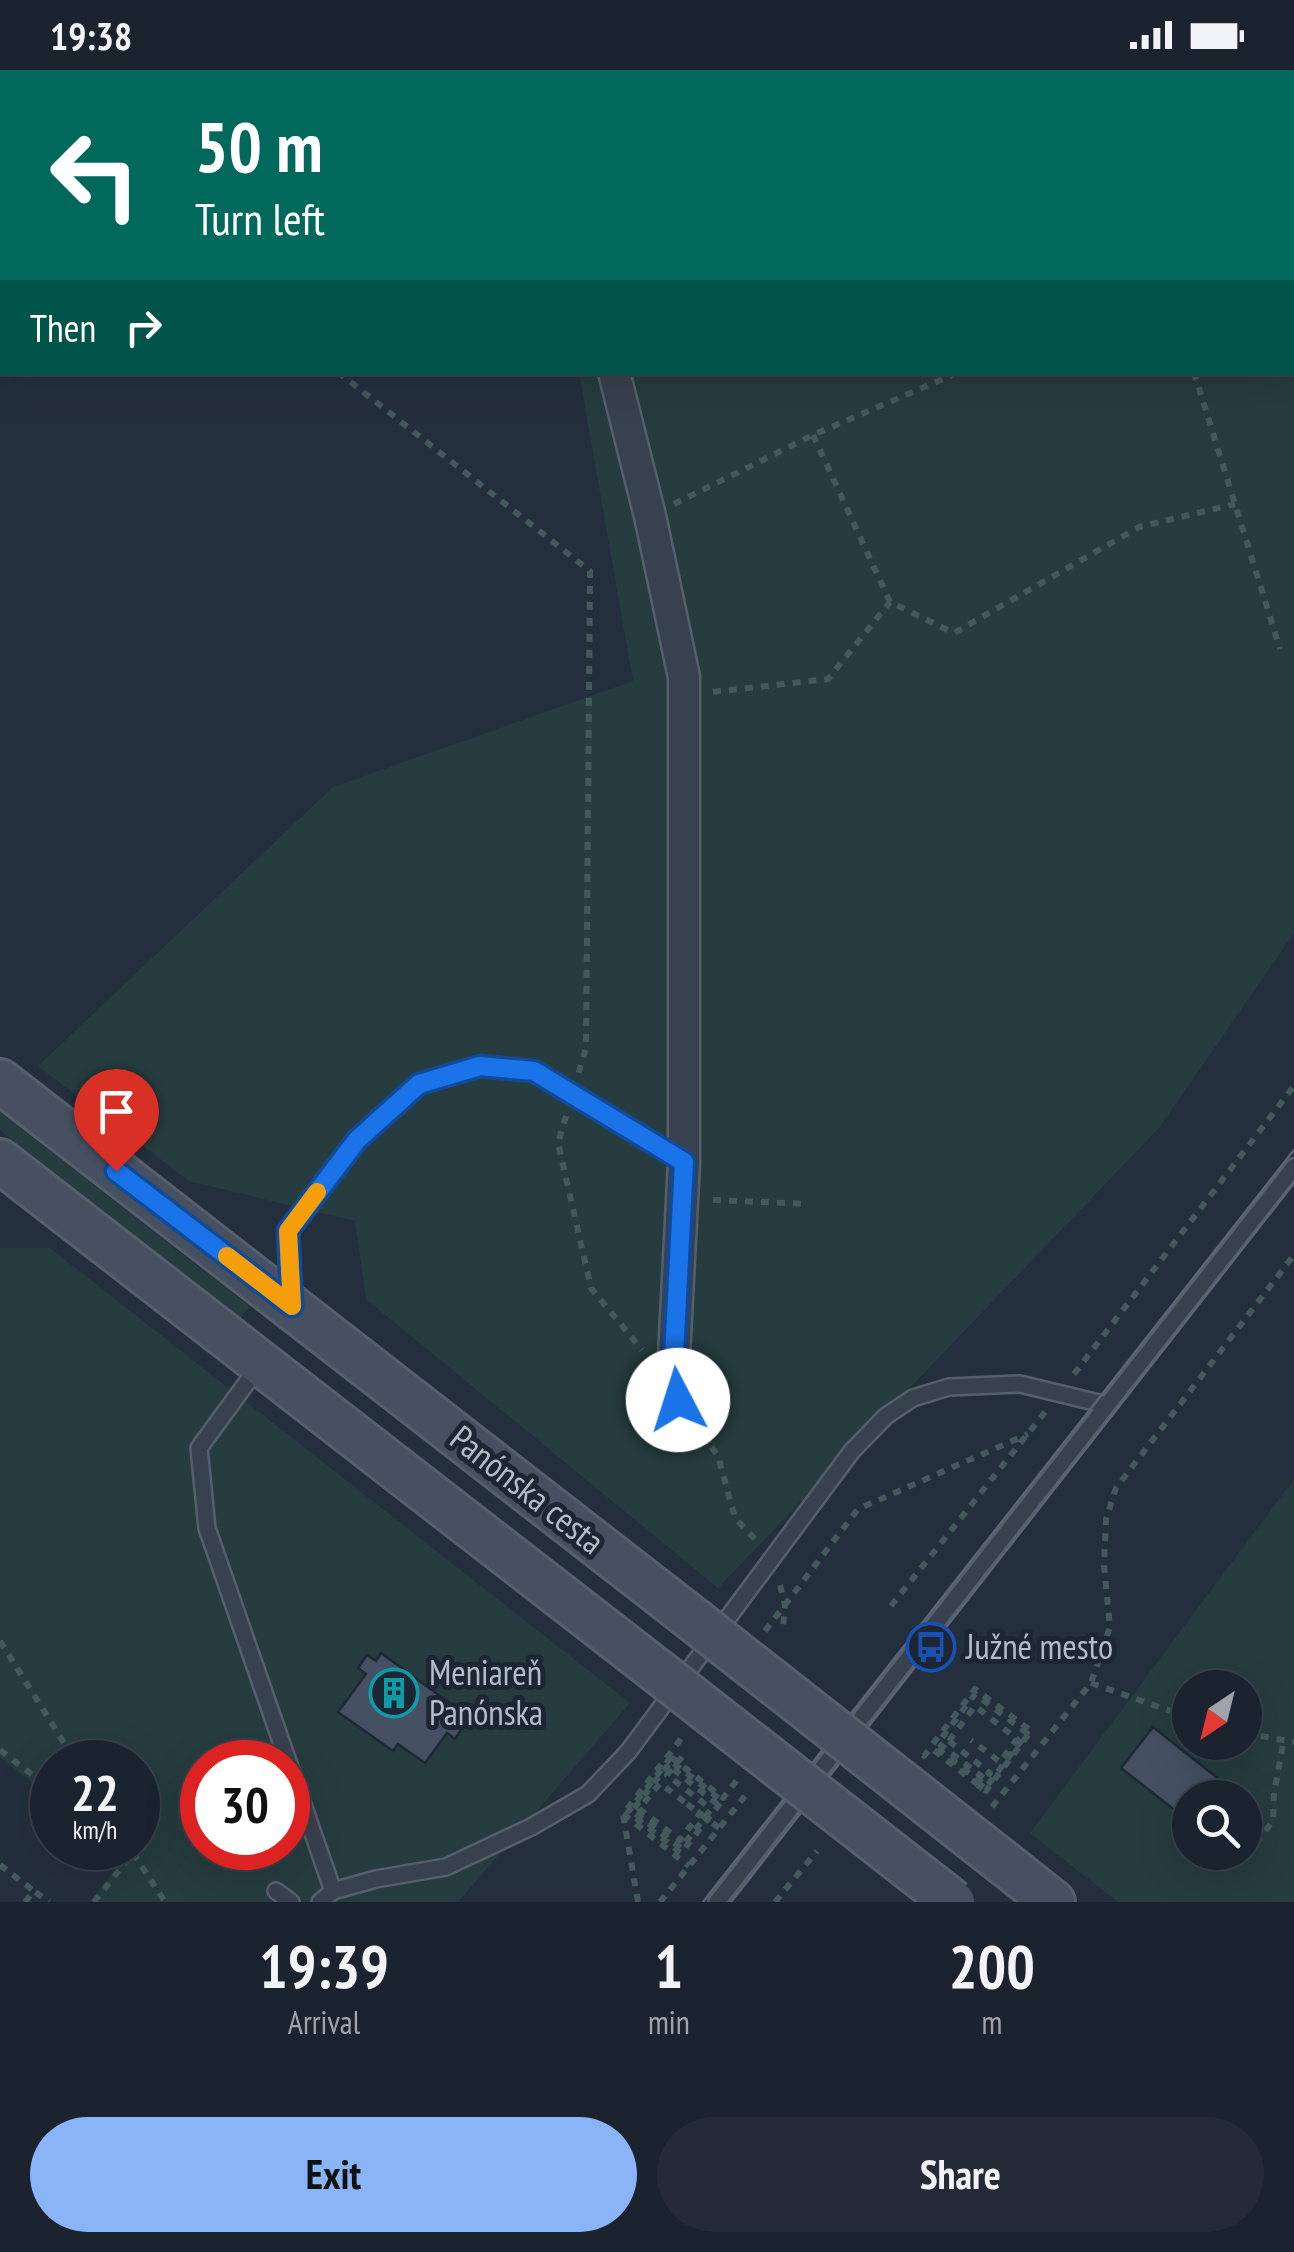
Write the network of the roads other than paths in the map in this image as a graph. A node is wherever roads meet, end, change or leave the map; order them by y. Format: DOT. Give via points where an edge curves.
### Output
graph roads {
  1 [pos="615,375"];
  2 [pos="0,1081"];
  3 [pos="0,1161"];
  4 [pos="684,1162"];
  5 [pos="1294,1167"];
  6 [pos="292,1306"];
  7 [pos="260,1364"];
  8 [pos="678,1400"];
  9 [pos="1107,1405"];
  10 [pos="276,1891"];
  11 [pos="327,1896"];
  12 [pos="291,1902"];
  13 [pos="716,1902"];
  14 [pos="953,1902"];
  15 [pos="1053,1902"];
  1 -- 4 [label="street" via="684,677"];
  2 -- 6 [label="main road, Panónska cesta"];
  3 -- 7 [label="main road, Panónska cesta"];
  4 -- 6 [label="lane" via="534,1071 480,1066 419,1084 357,1140 288,1231"];
  4 -- 8 [label="street" via="674,1356"];
  5 -- 9 [label="lane"];
  6 -- 15 [label="main road, Panónska cesta, bridge"];
  7 -- 11 [label="lane" via="199,1448 207,1528"];
  7 -- 14 [label="main road, Panónska cesta, bridge"];
  9 -- 11 [label="lane" via="1020,1384 950,1387 913,1398 852,1451 628,1752 588,1794 446,1867"];
  9 -- 13 [label="lane"];
  10 -- 12 [label="lane"];
}
